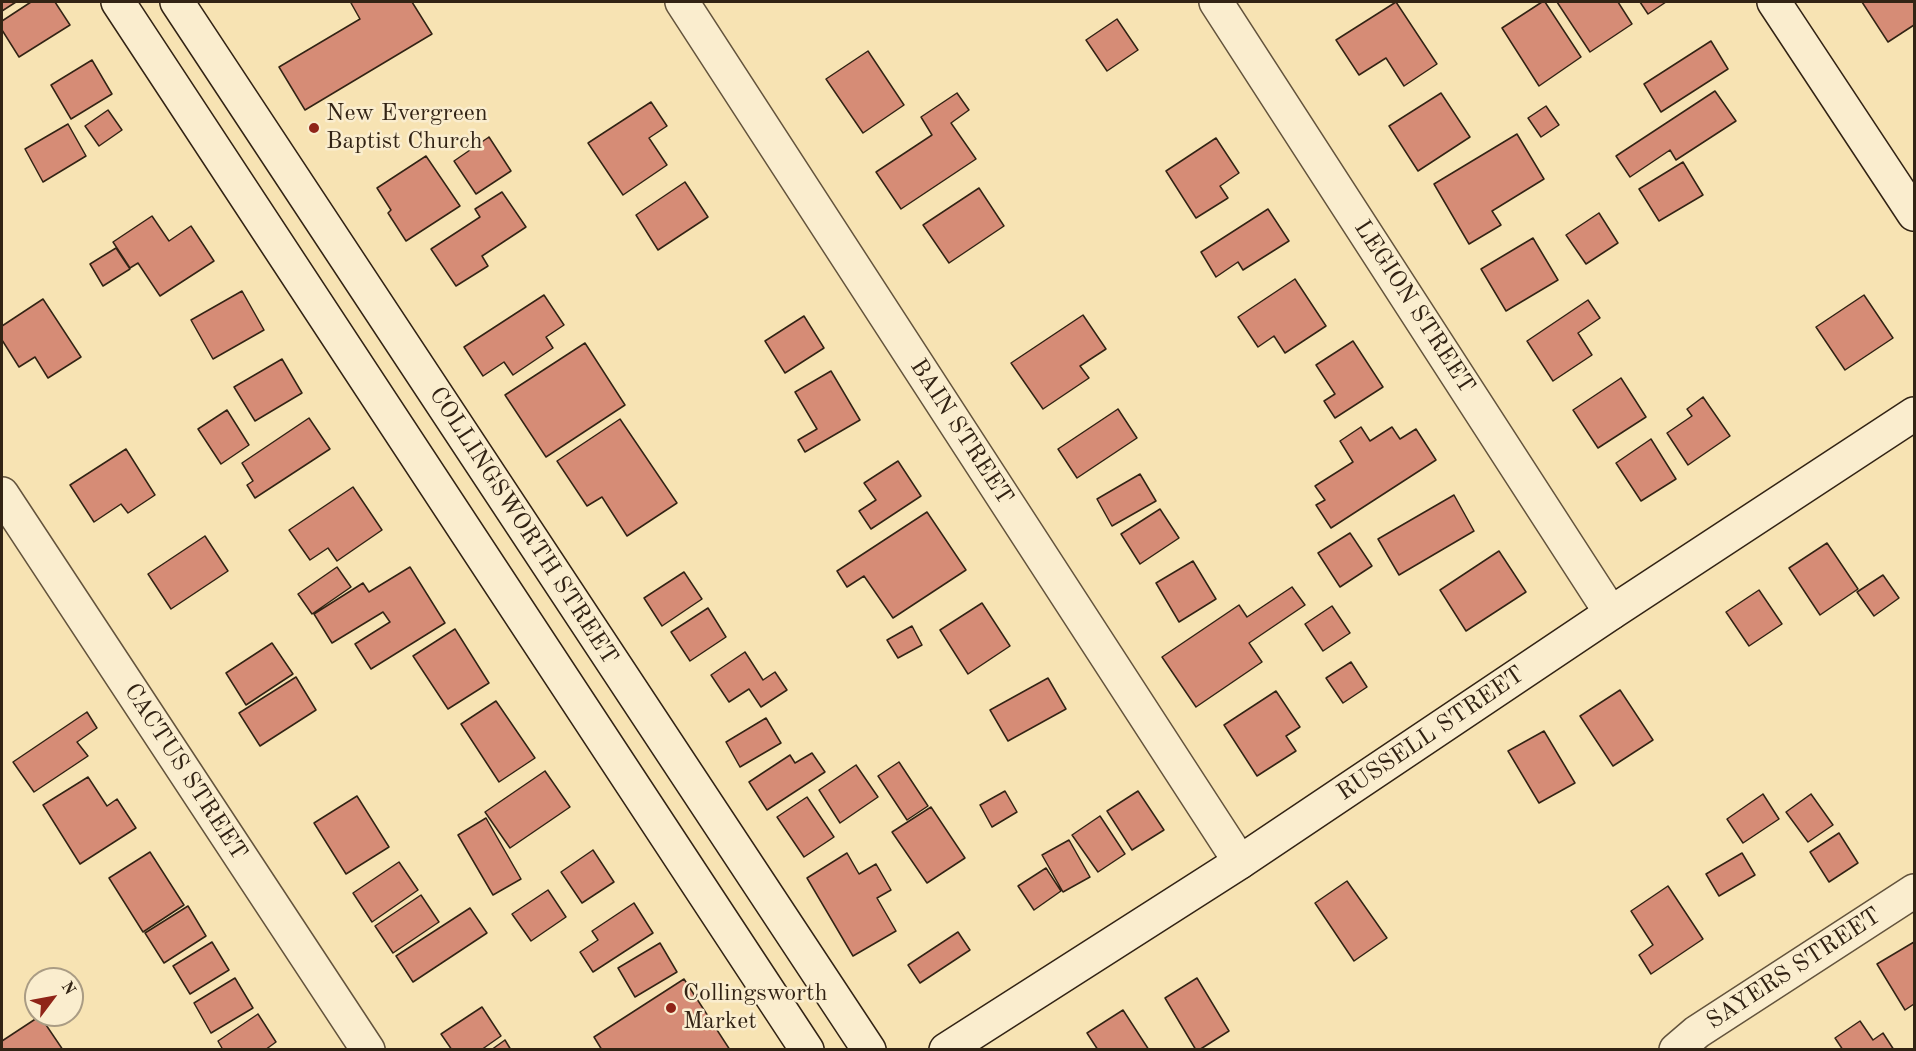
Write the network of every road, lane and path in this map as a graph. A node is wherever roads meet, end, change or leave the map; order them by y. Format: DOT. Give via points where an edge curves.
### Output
graph roads {
  1 [pos="118,2"];
  2 [pos="177,2"];
  3 [pos="682,2"];
  4 [pos="1216,2"];
  5 [pos="1774,2"];
  6 [pos="1914,214"];
  7 [pos="1914,414"];
  8 [pos="2,494"];
  9 [pos="1611,613"];
  10 [pos="1240,862"];
  11 [pos="1914,891"];
  12 [pos="368,1050"];
  13 [pos="807,1050"];
  14 [pos="868,1050"];
  15 [pos="946,1050"];
  16 [pos="1676,1050"];
  1 -- 13 [label="street, COLLINGSWORTH STREET"];
  2 -- 14 [label="street, COLLINGSWORTH STREET"];
  3 -- 10 [label="street, BAIN STREET"];
  4 -- 9 [label="street, LEGION STREET"];
  5 -- 6 [label="street"];
  7 -- 9 [label="street, RUSSELL STREET"];
  8 -- 12 [label="street, CACTUS STREET"];
  9 -- 10 [label="street, RUSSELL STREET"];
  10 -- 15 [label="street, RUSSELL STREET"];
  11 -- 16 [label="street, SAYERS STREET" via="1697,1032"];
}
